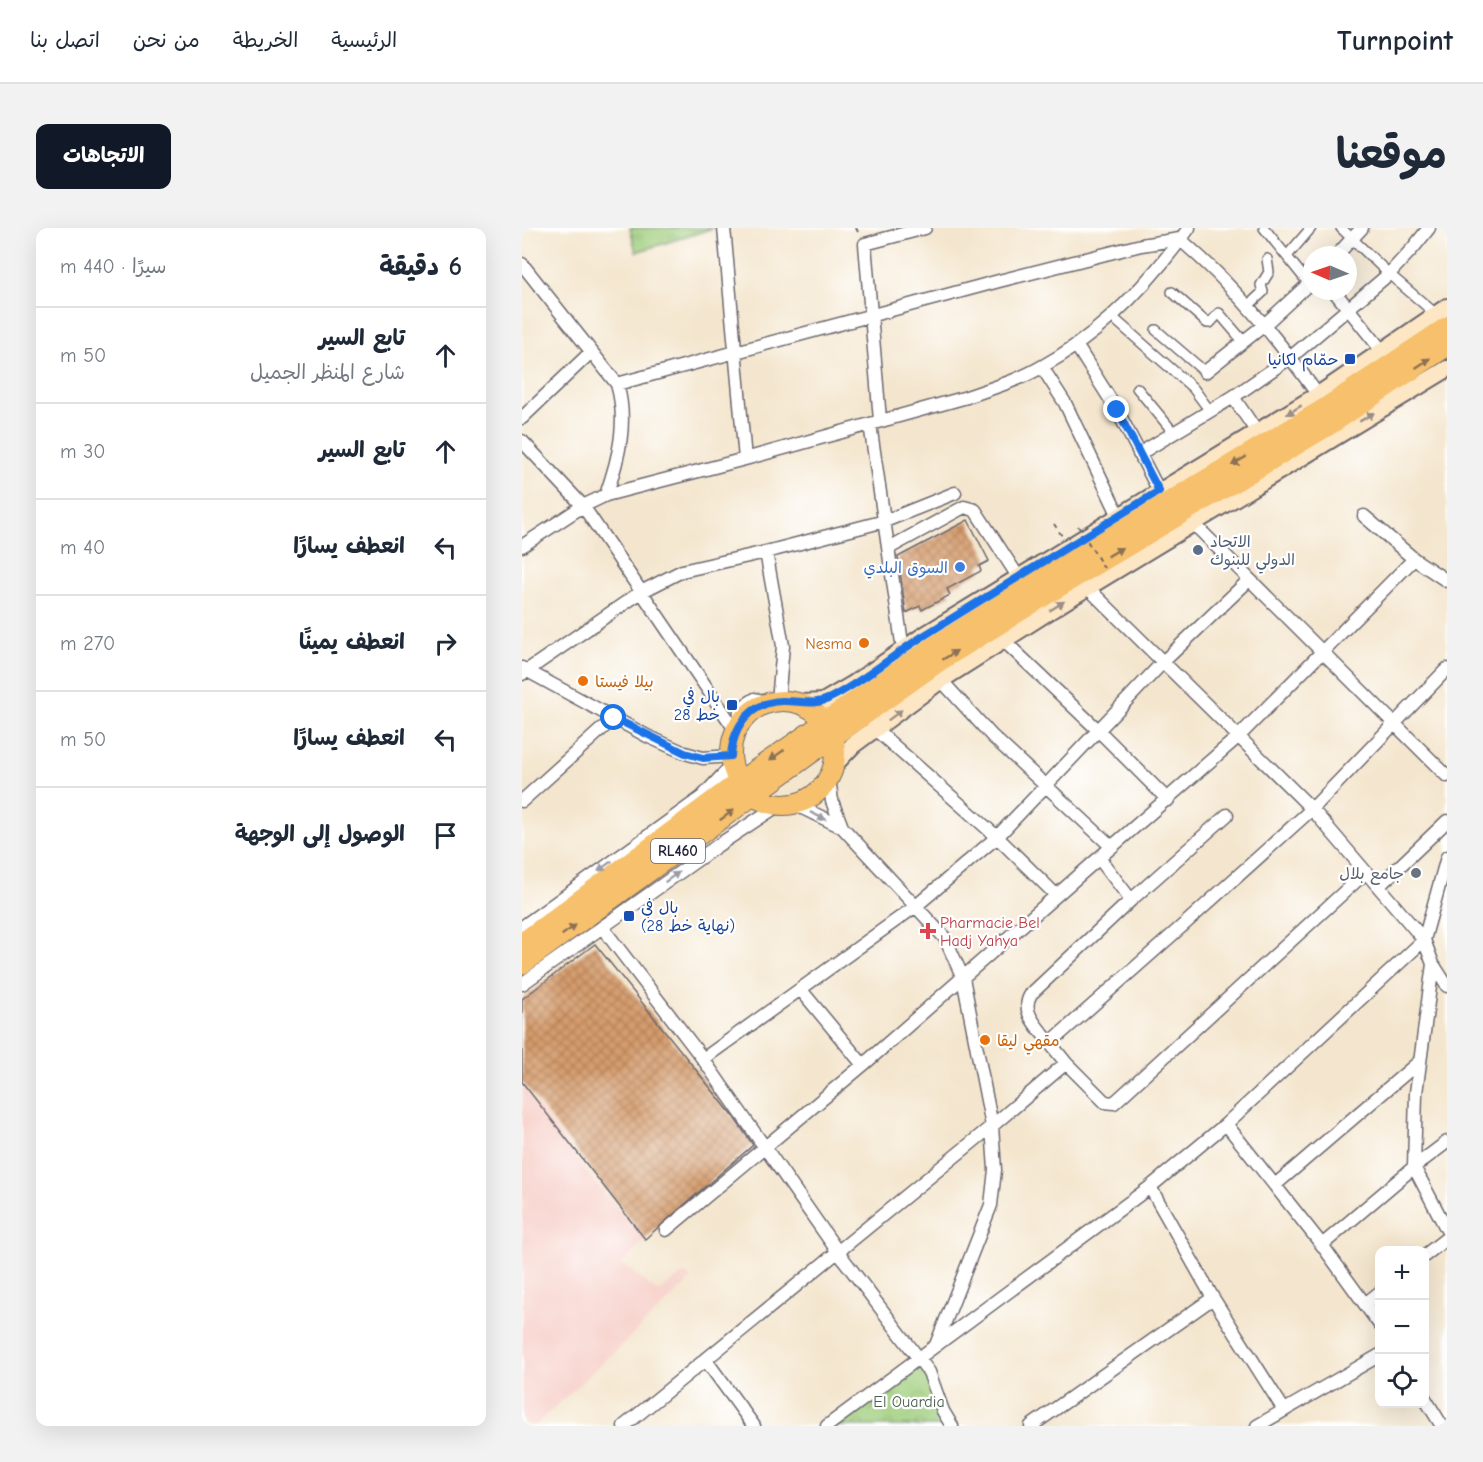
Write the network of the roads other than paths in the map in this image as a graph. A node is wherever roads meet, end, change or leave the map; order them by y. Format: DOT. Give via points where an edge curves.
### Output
graph roads {
  1 [pos="724,228"];
  2 [pos="925,228"];
  3 [pos="1189,228"];
  4 [pos="1264,228"];
  5 [pos="1311,228"];
  6 [pos="1341,228"];
  7 [pos="1362,228"];
  8 [pos="1429,228"];
  9 [pos="1353,238"];
  10 [pos="1180,240"];
  11 [pos="1345,246"];
  12 [pos="1287,256"];
  13 [pos="1267,260"];
  14 [pos="522,264"];
  15 [pos="1303,274"];
  16 [pos="1389,274"];
  17 [pos="1303,290"];
  18 [pos="1172,292"];
  19 [pos="1341,300"];
  20 [pos="1248,306"];
  21 [pos="1348,309"];
  22 [pos="870,315"];
  23 [pos="1111,316"];
  24 [pos="1444,316"];
  25 [pos="1263,326"];
  26 [pos="1156,330"];
  27 [pos="1243,341"];
  28 [pos="1076,345"];
  29 [pos="1447,346"];
  30 [pos="736,350"];
  31 [pos="591,352"];
  32 [pos="1383,352"];
  33 [pos="1291,357"];
  34 [pos="1042,367"];
  35 [pos="1447,369"];
  36 [pos="1205,372"];
  37 [pos="617,384"];
  38 [pos="1137,388"];
  39 [pos="1318,395"];
  40 [pos="1233,397"];
  41 [pos="1210,411"];
  42 [pos="522,418"];
  43 [pos="875,422"];
  44 [pos="1257,432"];
  45 [pos="1174,434"];
  46 [pos="522,441"];
  47 [pos="1139,454"];
  48 [pos="745,459"];
  49 [pos="1277,472"];
  50 [pos="1159,491"];
  51 [pos="955,493"];
  52 [pos="606,495"];
  53 [pos="583,506"];
  54 [pos="1194,514"];
  55 [pos="1119,516"];
  56 [pos="1364,516"];
  57 [pos="885,521"];
  58 [pos="522,546"];
  59 [pos="889,548"];
  60 [pos="766,552"];
  61 [pos="1414,558"];
  62 [pos="1019,578"];
  63 [pos="1249,580"];
  64 [pos="1447,580"];
  65 [pos="1088,588"];
  66 [pos="642,592"];
  67 [pos="1003,640"];
  68 [pos="903,650"];
  69 [pos="1323,652"];
  70 [pos="1164,661"];
  71 [pos="1447,669"];
  72 [pos="523,671"];
  73 [pos="941,680"];
  74 [pos="778,701"];
  75 [pos="801,703"];
  76 [pos="614,718"];
  77 [pos="1394,723"];
  78 [pos="829,729"];
  79 [pos="875,729"];
  80 [pos="1098,730"];
  81 [pos="736,731"];
  82 [pos="1239,736"];
  83 [pos="832,772"];
  84 [pos="739,774"];
  85 [pos="1447,776"];
  86 [pos="1046,785"];
  87 [pos="1168,800"];
  88 [pos="522,801"];
  89 [pos="786,804"];
  90 [pos="1312,809"];
  91 [pos="1227,815"];
  92 [pos="1447,821"];
  93 [pos="842,828"];
  94 [pos="997,837"];
  95 [pos="1112,847"];
  96 [pos="1447,857"];
  97 [pos="1100,858"];
  98 [pos="1366,872"];
  99 [pos="1379,886"];
  100 [pos="1056,895"];
  101 [pos="1131,900"];
  102 [pos="916,906"];
  103 [pos="522,927"];
  104 [pos="602,927"];
  105 [pos="1424,940"];
  106 [pos="522,943"];
  107 [pos="522,964"];
  108 [pos="1433,964"];
  109 [pos="963,978"];
  110 [pos="522,984"];
  111 [pos="1447,986"];
  112 [pos="801,990"];
  113 [pos="1050,1043"];
  114 [pos="703,1059"];
  115 [pos="1420,1061"];
  116 [pos="1066,1064"];
  117 [pos="863,1065"];
  118 [pos="1226,1124"];
  119 [pos="992,1126"];
  120 [pos="1447,1142"];
  121 [pos="765,1148"];
  122 [pos="1414,1167"];
  123 [pos="1275,1185"];
  124 [pos="1150,1187"];
  125 [pos="666,1230"];
  126 [pos="1447,1230"];
  127 [pos="1447,1238"];
  128 [pos="1322,1245"];
  129 [pos="838,1252"];
  130 [pos="1429,1253"];
  131 [pos="1375,1296"];
  132 [pos="1213,1298"];
  133 [pos="1365,1304"];
  134 [pos="1375,1318"];
  135 [pos="935,1347"];
  136 [pos="1375,1357"];
  137 [pos="705,1359"];
  138 [pos="919,1359"];
  139 [pos="1429,1404"];
  140 [pos="1284,1410"];
  141 [pos="624,1426"];
  142 [pos="754,1426"];
  143 [pos="827,1426"];
  144 [pos="952,1426"];
  145 [pos="1031,1426"];
  146 [pos="1257,1426"];
  147 [pos="1442,1426"];
  1 -- 30 [label="street"];
  2 -- 22 [label="street" via="865,244"];
  3 -- 10 [label="street"];
  4 -- 12 [label="street"];
  5 -- 12 [label="street"];
  6 -- 9 [label="street"];
  7 -- 9 [label="street"];
  8 -- 16 [label="street"];
  9 -- 11 [label="street"];
  9 -- 16 [label="street"];
  10 -- 20 [label="street"];
  10 -- 22 [label="street" via="1142,245"];
  10 -- 23 [label="street"];
  12 -- 15 [label="street"];
  13 -- 20 [label="street" via="1269,272 1261,285 1263,292"];
  14 -- 31 [label="street"];
  16 -- 21 [label="street"];
  16 -- 24 [label="street"];
  17 -- 25 [label="street"];
  18 -- 27 [label="street" via="1207,323 1219,313"];
  19 -- 21 [label="street"];
  20 -- 25 [label="street"];
  21 -- 32 [label="street"];
  21 -- 33 [label="street"];
  22 -- 30 [label="street"];
  22 -- 43 [label="street"];
  23 -- 28 [label="street"];
  23 -- 41 [label="street" via="1193,387"];
  24 -- 32 [label="main road"];
  24 -- 78 [label="main road, one-way" via="1322,410 930,649"];
  25 -- 27 [label="street"];
  25 -- 33 [label="street"];
  26 -- 36 [label="street"];
  27 -- 36 [label="street"];
  28 -- 34 [label="street"];
  28 -- 47 [label="street" via="1101,382"];
  54 -- 29 [label="main road, one-way"];
  30 -- 37 [label="street"];
  30 -- 48 [label="street"];
  31 -- 37 [label="street"];
  31 -- 42 [label="street"];
  32 -- 39 [label="main road"];
  33 -- 39 [label="street"];
  33 -- 40 [label="street"];
  34 -- 43 [label="street" via="967,397"];
  34 -- 55 [label="street" via="1065,403"];
  49 -- 35 [label="main road, one-way"];
  37 -- 52 [label="street" via="622,430"];
  38 -- 45 [label="street"];
  39 -- 44 [label="main road, one-way"];
  40 -- 41 [label="street"];
  40 -- 44 [label="street"];
  41 -- 45 [label="street"];
  43 -- 48 [label="street"];
  43 -- 57 [label="street"];
  44 -- 50 [label="main road"];
  45 -- 47 [label="street"];
  46 -- 53 [label="street"];
  47 -- 50 [label="street"];
  48 -- 52 [label="street"];
  49 -- 54 [label="main road"];
  50 -- 55 [label="main road"];
  51 -- 57 [label="street"];
  52 -- 53 [label="street"];
  53 -- 58 [label="street"];
  53 -- 66 [label="street"];
  54 -- 63 [label="street"];
  54 -- 65 [label="main road"];
  78 -- 54 [label="main road, one-way"];
  55 -- 62 [label="main road"];
  56 -- 61 [label="street"];
  57 -- 59 [label="street"];
  57 -- 60 [label="street"];
  59 -- 62 [label="street" via="970,507"];
  59 -- 68 [label="street"];
  60 -- 66 [label="street" via="682,571"];
  60 -- 74 [label="street" via="783,646"];
  61 -- 64 [label="street"];
  61 -- 69 [label="street"];
  62 -- 68 [label="main road"];
  63 -- 69 [label="street"];
  63 -- 70 [label="street"];
  67 -- 65 [label="main road, one-way"];
  65 -- 70 [label="street"];
  66 -- 72 [label="street"];
  66 -- 81 [label="street"];
  67 -- 73 [label="main road"];
  67 -- 80 [label="street"];
  68 -- 75 [label="main road" via="828,699"];
  69 -- 77 [label="street"];
  69 -- 82 [label="street"];
  70 -- 80 [label="street"];
  70 -- 82 [label="street"];
  71 -- 77 [label="street"];
  72 -- 76 [label="street"];
  79 -- 73 [label="main road, one-way"];
  73 -- 86 [label="street" via="992,736"];
  74 -- 75 [label="main road"];
  74 -- 81 [label="main road" via="746,716"];
  75 -- 78 [label="main road"];
  76 -- 84 [label="street"];
  76 -- 88 [label="street"];
  77 -- 85 [label="street"];
  77 -- 90 [label="street"];
  78 -- 83 [label="main road" via="835,751"];
  78 -- 84 [label="main road, RL460"];
  79 -- 83 [label="main road" via="853,745"];
  79 -- 94 [label="street"];
  80 -- 86 [label="street"];
  80 -- 87 [label="street"];
  81 -- 84 [label="main road" via="732,743"];
  82 -- 87 [label="street"];
  82 -- 90 [label="street"];
  83 -- 89 [label="main road" via="808,799"];
  83 -- 93 [label="street" via="832,801"];
  84 -- 89 [label="main road" via="766,802"];
  84 -- 103 [label="street, one-way"];
  84 -- 106 [label="main road, RL460"];
  107 -- 84 [label="main road, RL460, one-way"];
  86 -- 94 [label="street"];
  86 -- 95 [label="street"];
  87 -- 95 [label="street"];
  89 -- 93 [label="street, one-way"];
  104 -- 89 [label="street, one-way" via="717,846"];
  90 -- 98 [label="street"];
  90 -- 113 [label="street"];
  91 -- 101 [label="street"];
  92 -- 99 [label="street"];
  93 -- 102 [label="street"];
  94 -- 100 [label="street"];
  94 -- 102 [label="street"];
  95 -- 97 [label="street"];
  96 -- 105 [label="street"];
  97 -- 100 [label="street"];
  97 -- 101 [label="street"];
  98 -- 99 [label="street"];
  98 -- 116 [label="street" via="1114,1103 1105,1102"];
  99 -- 105 [label="street"];
  100 -- 109 [label="street"];
  101 -- 113 [label="street" via="1028,998 1028,1012"];
  102 -- 109 [label="street" via="945,938"];
  102 -- 112 [label="street"];
  104 -- 110 [label="street"];
  104 -- 114 [label="street"];
  105 -- 108 [label="street"];
  105 -- 118 [label="street"];
  108 -- 111 [label="street"];
  108 -- 115 [label="street"];
  109 -- 117 [label="street"];
  109 -- 119 [label="street"];
  112 -- 114 [label="street"];
  112 -- 117 [label="street"];
  113 -- 116 [label="street"];
  114 -- 121 [label="street"];
  115 -- 122 [label="street"];
  115 -- 123 [label="street"];
  116 -- 119 [label="street"];
  117 -- 121 [label="street"];
  118 -- 123 [label="street"];
  118 -- 124 [label="street"];
  119 -- 129 [label="street"];
  119 -- 135 [label="street" via="995,1170 991,1205"];
  120 -- 122 [label="street"];
  121 -- 125 [label="street"];
  121 -- 129 [label="street"];
  122 -- 126 [label="street"];
  122 -- 128 [label="street"];
  123 -- 128 [label="street"];
  124 -- 132 [label="street"];
  124 -- 135 [label="street"];
  127 -- 130 [label="street"];
  128 -- 133 [label="street"];
  129 -- 137 [label="street"];
  129 -- 138 [label="street"];
  131 -- 133 [label="street"];
  132 -- 140 [label="street"];
  132 -- 145 [label="street"];
  133 -- 134 [label="street"];
  135 -- 138 [label="street"];
  136 -- 140 [label="street"];
  137 -- 141 [label="street"];
  137 -- 142 [label="street"];
  138 -- 143 [label="street"];
  138 -- 144 [label="street" via="929,1372"];
  139 -- 147 [label="street"];
  140 -- 146 [label="street"];
}
